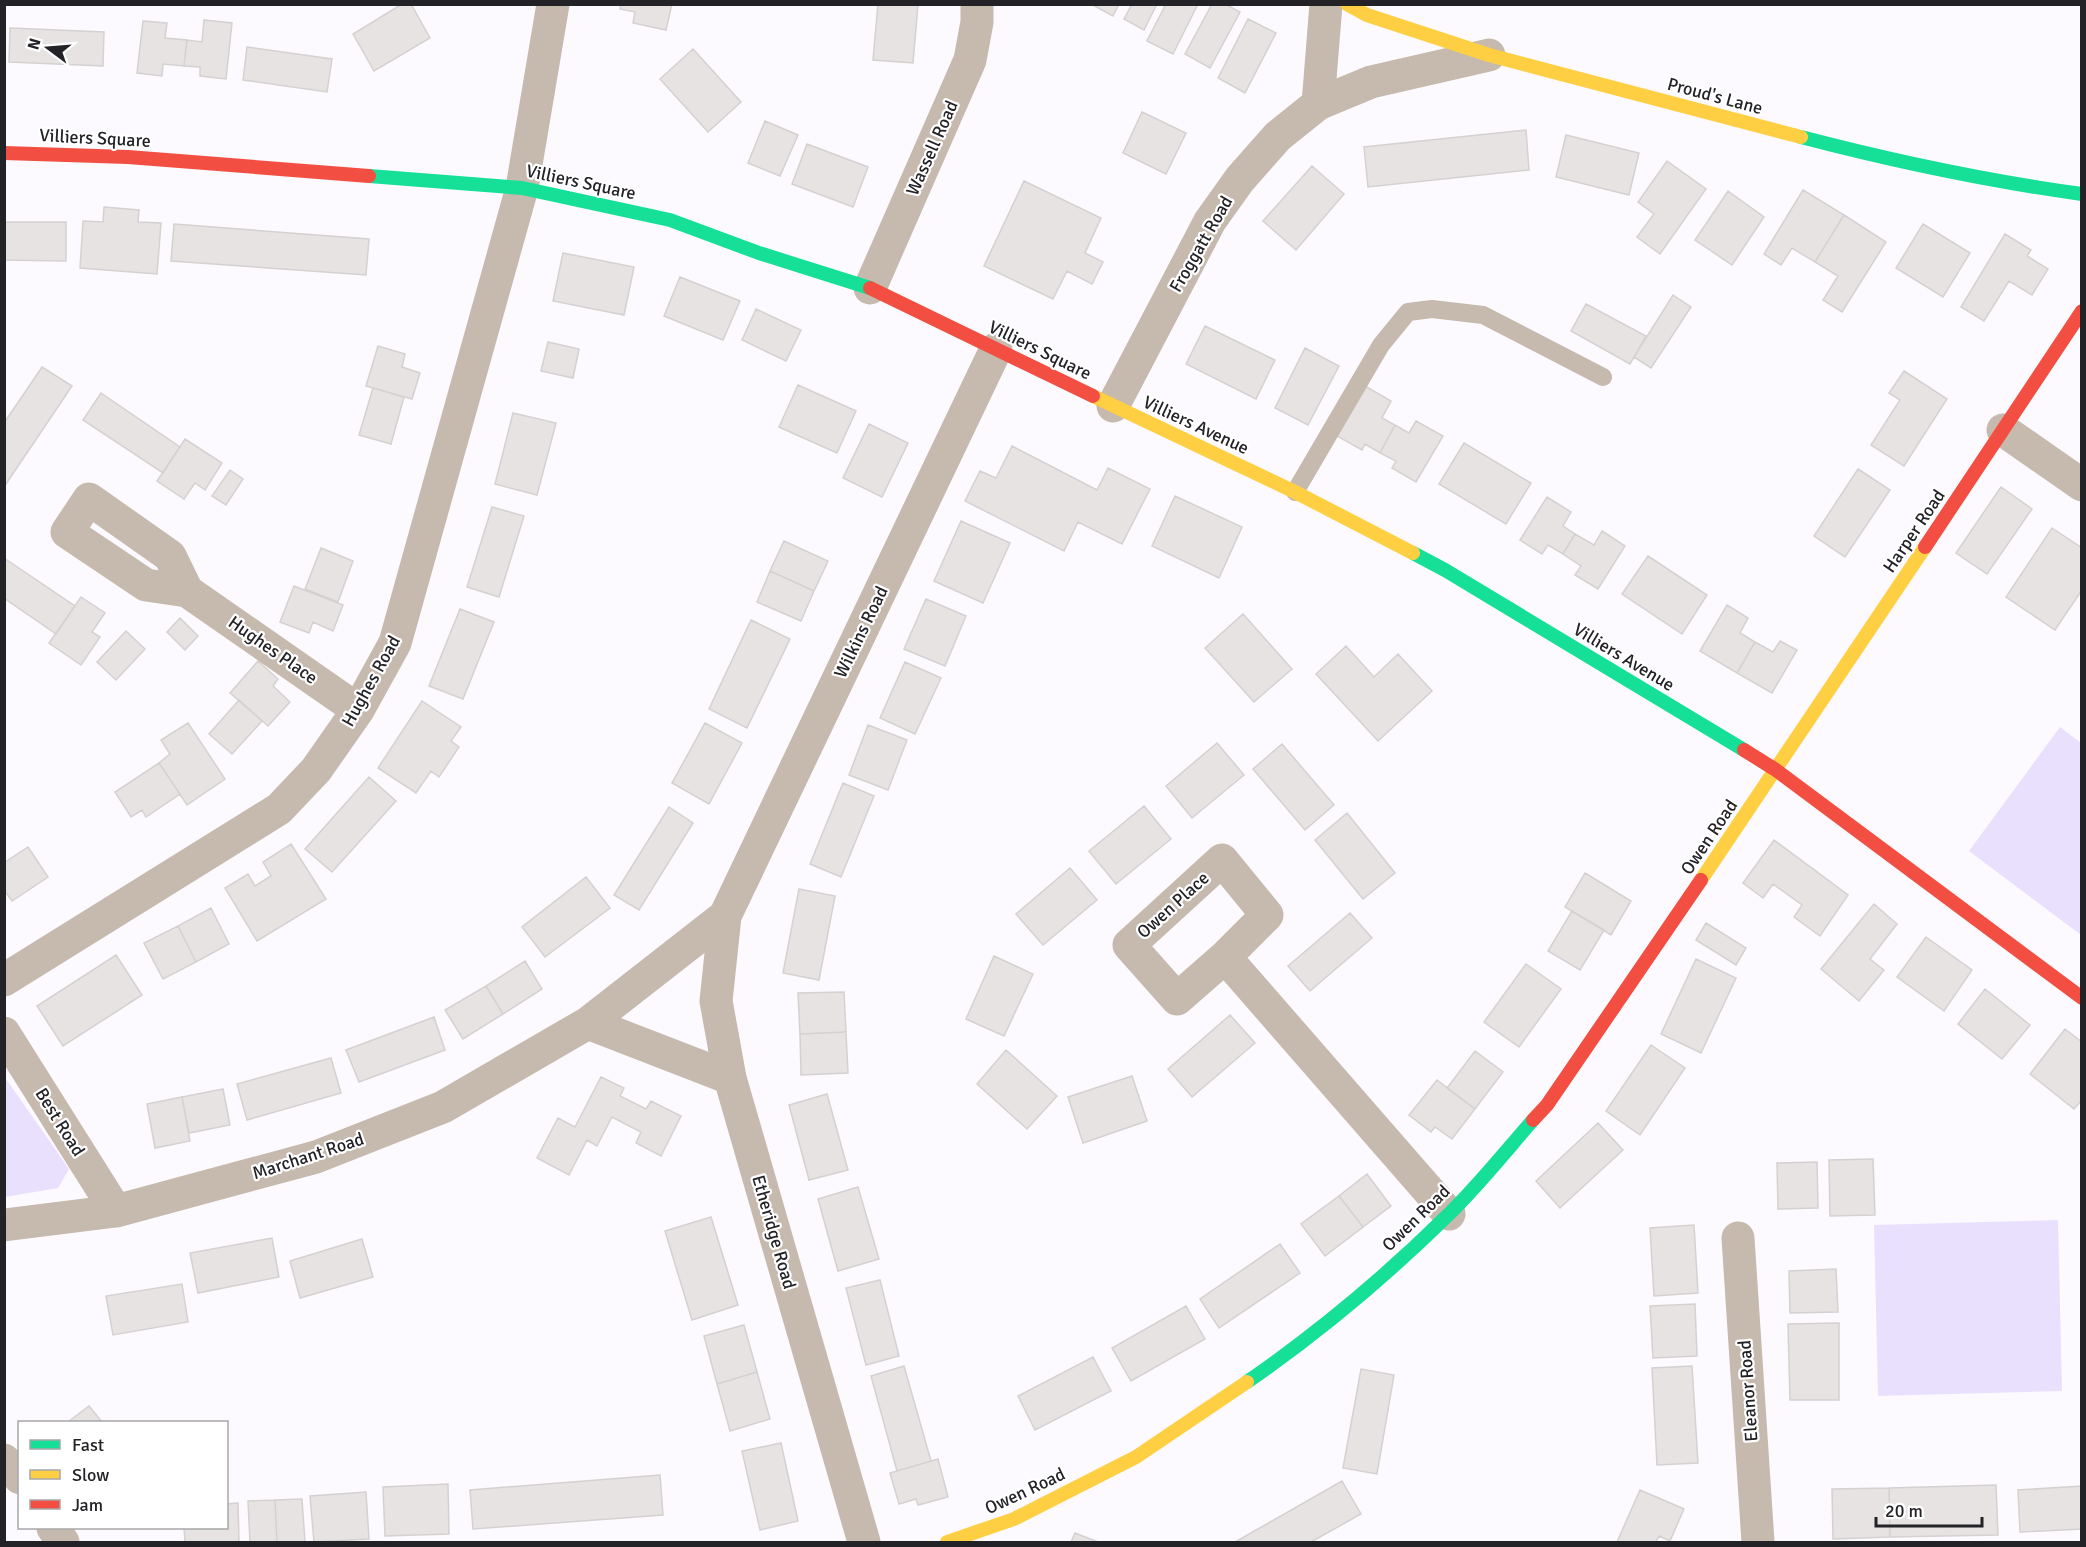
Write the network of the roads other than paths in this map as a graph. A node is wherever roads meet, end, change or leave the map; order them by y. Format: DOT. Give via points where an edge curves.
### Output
graph roads {
  1 [pos="553,4"];
  2 [pos="977,4"];
  3 [pos="1326,4"];
  4 [pos="1347,4"];
  5 [pos="1489,56"];
  6 [pos="1318,104"];
  7 [pos="4,153"];
  8 [pos="522,188"];
  9 [pos="2082,194"];
  10 [pos="870,288"];
  11 [pos="2082,311"];
  12 [pos="996,349"];
  13 [pos="1603,377"];
  14 [pos="1113,406"];
  15 [pos="2003,430"];
  16 [pos="2082,485"];
  17 [pos="1295,492"];
  18 [pos="187,591"];
  19 [pos="358,710"];
  20 [pos="1776,770"];
  21 [pos="725,916"];
  22 [pos="1225,957"];
  23 [pos="4,980"];
  24 [pos="2082,998"];
  25 [pos="588,1023"];
  26 [pos="4,1033"];
  27 [pos="730,1078"];
  28 [pos="116,1211"];
  29 [pos="1449,1214"];
  30 [pos="4,1226"];
  31 [pos="1738,1239"];
  32 [pos="4,1460"];
  33 [pos="18,1476"];
  34 [pos="54,1529"];
  35 [pos="63,1542"];
  36 [pos="864,1542"];
  37 [pos="946,1542"];
  38 [pos="1758,1542"];
  1 -- 8 [label="street, Hughes Road"];
  2 -- 10 [label="street, Wassell Road" via="970,60"];
  3 -- 6 [label="street"];
  4 -- 5 [label="street, Proud's Lane" via="1367,15"];
  5 -- 6 [label="street, Froggatt Road" via="1371,82"];
  5 -- 9 [label="street, Proud's Lane" via="1846,149 2008,184"];
  6 -- 14 [label="street, Froggatt Road" via="1278,136 1210,221"];
  7 -- 8 [label="street, Villiers Square" via="128,157"];
  8 -- 10 [label="street, Villiers Square" via="670,219 759,253"];
  8 -- 19 [label="street, Hughes Road" via="395,643"];
  10 -- 12 [label="street, Villiers Square"];
  11 -- 15 [label="street, Harper Road"];
  12 -- 14 [label="street, Villiers Square"];
  12 -- 21 [label="street, Wilkins Road"];
  13 -- 17 [label="lane" via="1483,315 1432,309 1408,312 1381,345"];
  14 -- 17 [label="street, Villiers Avenue"];
  15 -- 16 [label="street"];
  15 -- 20 [label="street, Harper Road"];
  17 -- 20 [label="street, Villiers Avenue" via="1445,570"];
  18 -- 19 [label="street, Hughes Place"];
  19 -- 23 [label="street, Hughes Road" via="316,770 279,809"];
  20 -- 24 [label="street, Villiers Avenue"];
  20 -- 29 [label="street, Owen Road" via="1547,1105"];
  21 -- 25 [label="street, Marchant Road"];
  21 -- 27 [label="street, Etheridge Road" via="716,1000"];
  22 -- 29 [label="street"];
  25 -- 27 [label="street"];
  25 -- 28 [label="street, Marchant Road" via="443,1107 316,1157"];
  26 -- 28 [label="street, Best Road"];
  27 -- 36 [label="street, Etheridge Road"];
  28 -- 30 [label="street, Marchant Road"];
  29 -- 37 [label="street, Owen Road" via="1283,1357 1136,1457 1014,1519"];
  31 -- 38 [label="street, Eleanor Road"];
  32 -- 33 [label="street"];
  34 -- 35 [label="street"];
}
